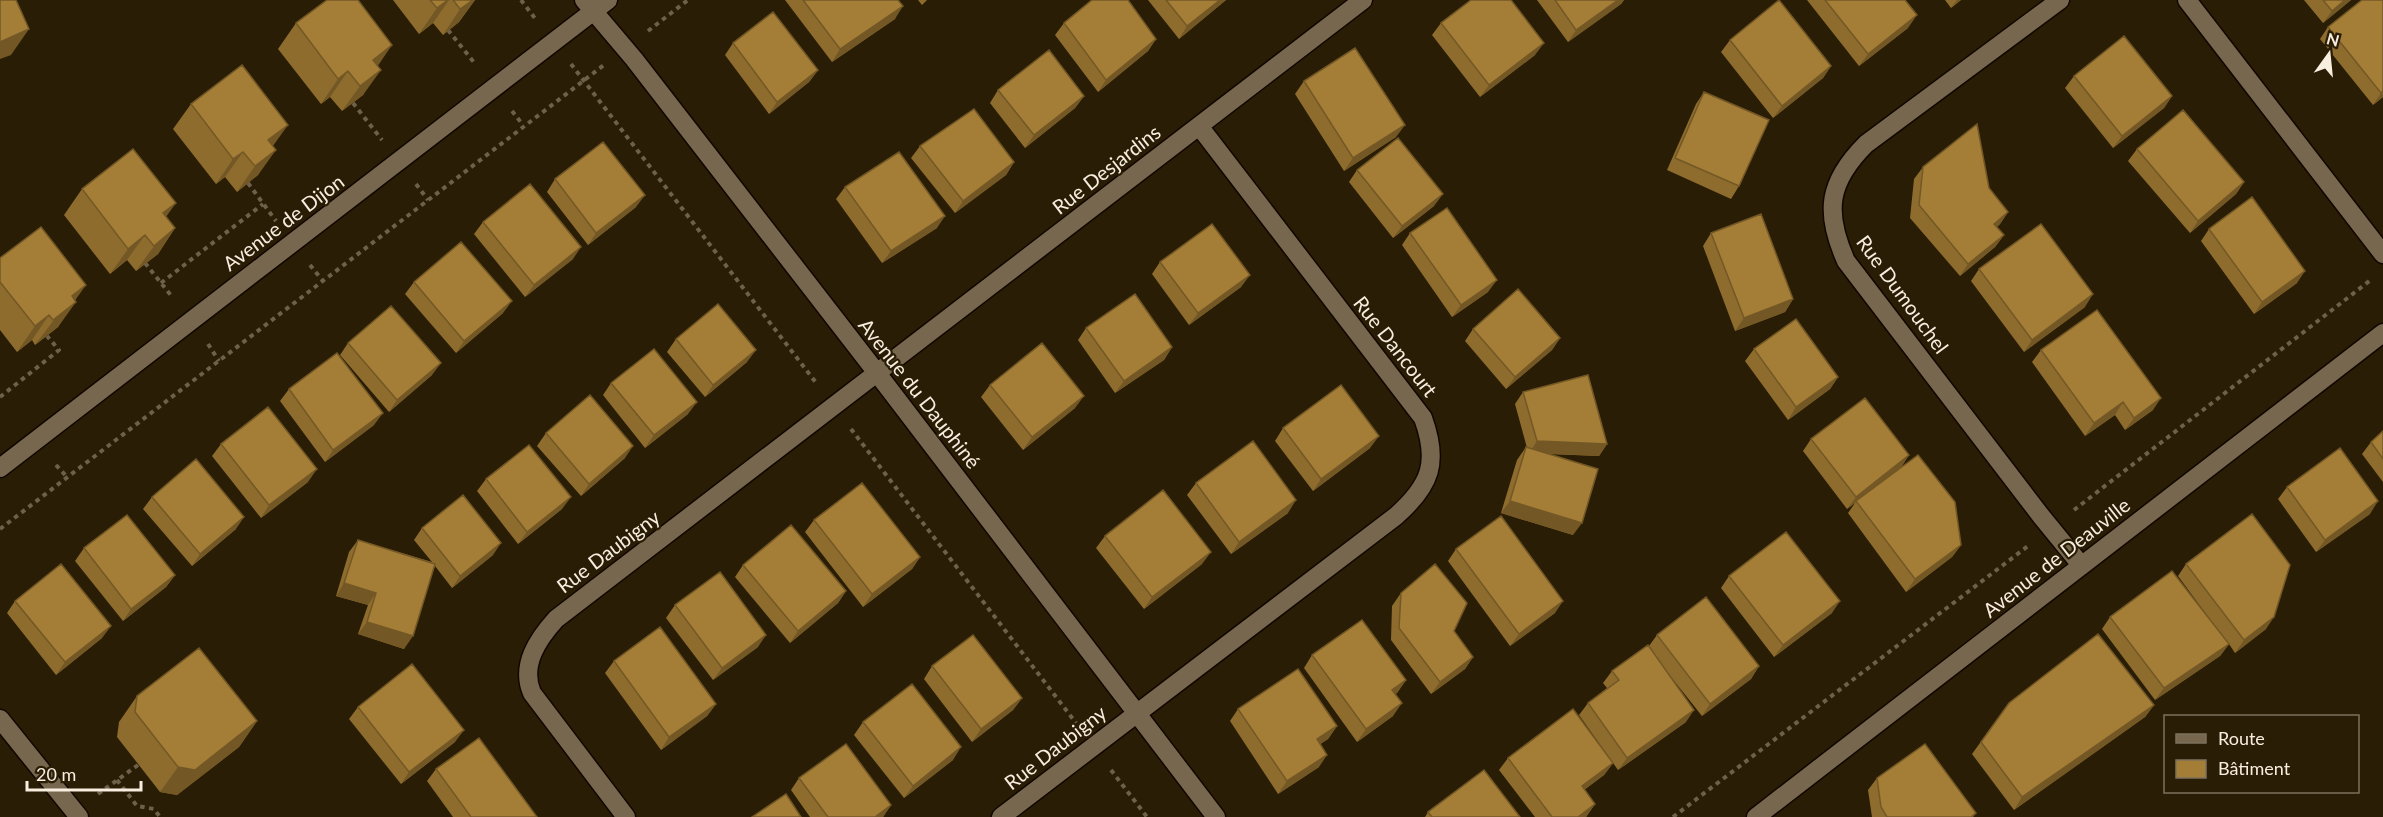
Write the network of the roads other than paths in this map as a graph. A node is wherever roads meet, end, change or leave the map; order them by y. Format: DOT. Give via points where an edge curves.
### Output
graph roads {
  1 [pos="1363,0"];
  2 [pos="2060,0"];
  3 [pos="2187,0"];
  4 [pos="595,4"];
  5 [pos="1199,126"];
  6 [pos="2383,254"];
  7 [pos="2383,333"];
  8 [pos="877,374"];
  9 [pos="0,468"];
  10 [pos="2081,565"];
  11 [pos="1136,713"];
  12 [pos="0,719"];
  13 [pos="76,813"];
  14 [pos="626,817"];
  15 [pos="1001,817"];
  16 [pos="1216,817"];
  17 [pos="1756,817"];
  1 -- 5 [label="street, Rue Desjardins"];
  2 -- 10 [label="street, Rue Dumouchel" via="1866,144 1848,162 1835,186 1831,211 1846,261"];
  3 -- 6 [label="street"];
  4 -- 8 [label="street, Avenue du Dauphiné"];
  4 -- 9 [label="street, Avenue de Dijon"];
  5 -- 8 [label="street, Rue Desjardins"];
  5 -- 11 [label="street, Rue Dancourt" via="1423,418 1432,442 1432,464 1424,487 1396,516"];
  7 -- 10 [label="street, Avenue de Deauville"];
  8 -- 11 [label="street, Avenue du Dauphiné"];
  8 -- 14 [label="street, Rue Daubigny" via="556,619 538,642 528,675 532,693"];
  10 -- 17 [label="street, Avenue de Deauville"];
  11 -- 15 [label="street, Rue Daubigny"];
  11 -- 16 [label="street, Avenue du Dauphiné"];
  12 -- 13 [label="street"];
}
